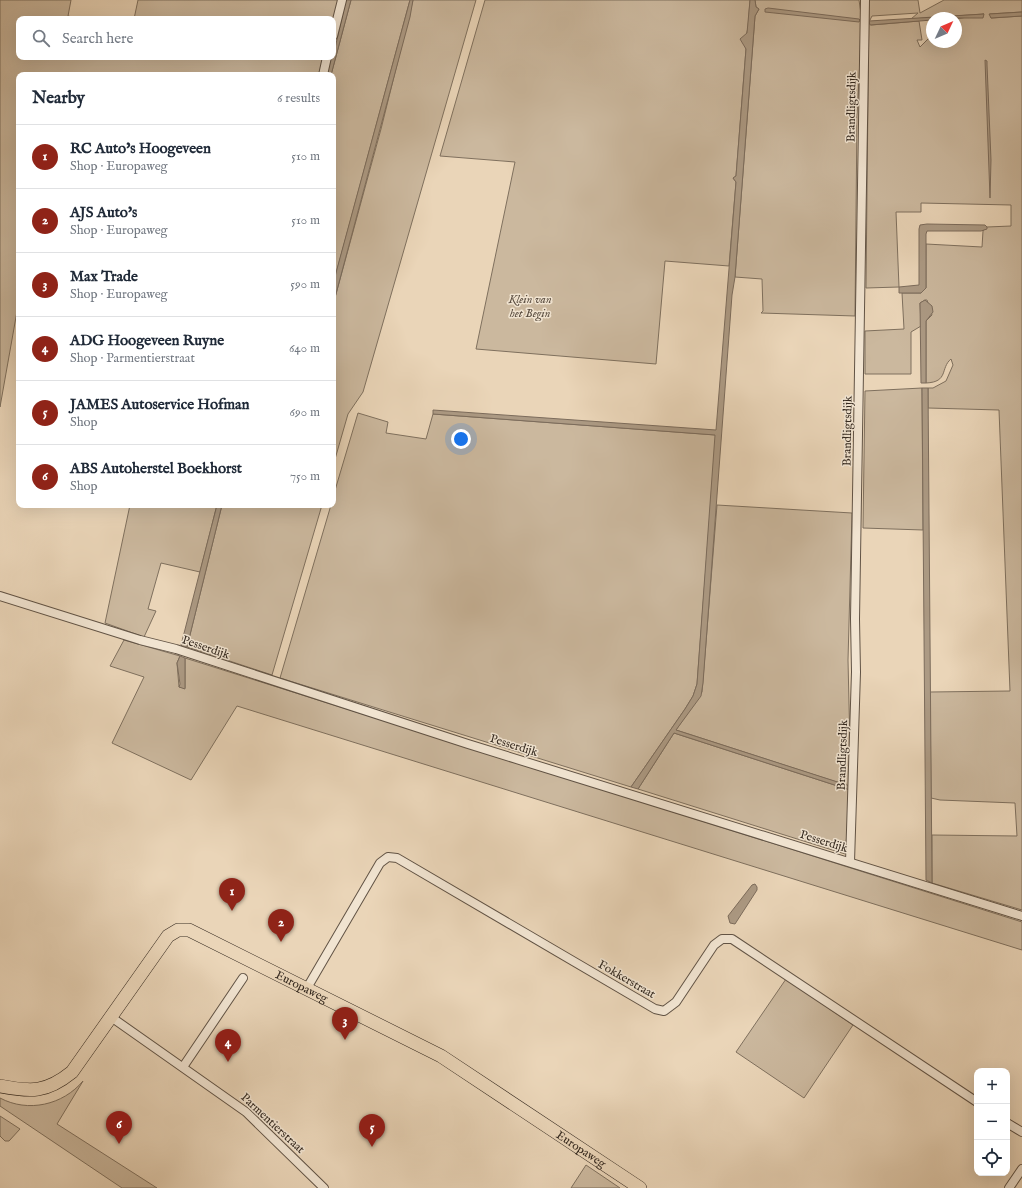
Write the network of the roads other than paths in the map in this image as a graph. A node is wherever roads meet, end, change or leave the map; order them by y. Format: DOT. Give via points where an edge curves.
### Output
graph roads {
  1 [pos="342,0"];
  2 [pos="865,0"];
  3 [pos="336,24"];
  4 [pos="327,60"];
  5 [pos="324,72"];
  6 [pos="0,596"];
  7 [pos="850,862"];
  8 [pos="1022,916"];
  9 [pos="244,978"];
  10 [pos="307,988"];
  11 [pos="111,1017"];
  12 [pos="183,1067"];
  13 [pos="0,1086"];
  14 [pos="974,1100"];
  15 [pos="1010,1124"];
  16 [pos="1022,1132"];
  17 [pos="1022,1169"];
  18 [pos="324,1188"];
  19 [pos="640,1188"];
  20 [pos="1009,1188"];
  1 -- 3 [label="street"];
  2 -- 7 [label="street, Brandligtsdijk" via="856,672"];
  4 -- 5 [label="street"];
  6 -- 7 [label="street, Pesserdijk"];
  7 -- 8 [label="street, Pesserdijk"];
  9 -- 12 [label="street"];
  10 -- 11 [label="main road, Europaweg" via="193,931 180,930 172,933 164,941"];
  10 -- 14 [label="street, Fokkerstraat" via="380,863 388,857 397,858 655,1009 664,1010 676,1002 714,945 722,939 732,939"];
  10 -- 19 [label="main road, Europaweg" via="441,1056"];
  11 -- 12 [label="street, Parmentierstraat"];
  11 -- 13 [label="main road, Europaweg" via="72,1072 57,1084 34,1091"];
  12 -- 18 [label="street, Parmentierstraat" via="246,1112"];
  15 -- 16 [label="street"];
  17 -- 20 [label="street"];
}
